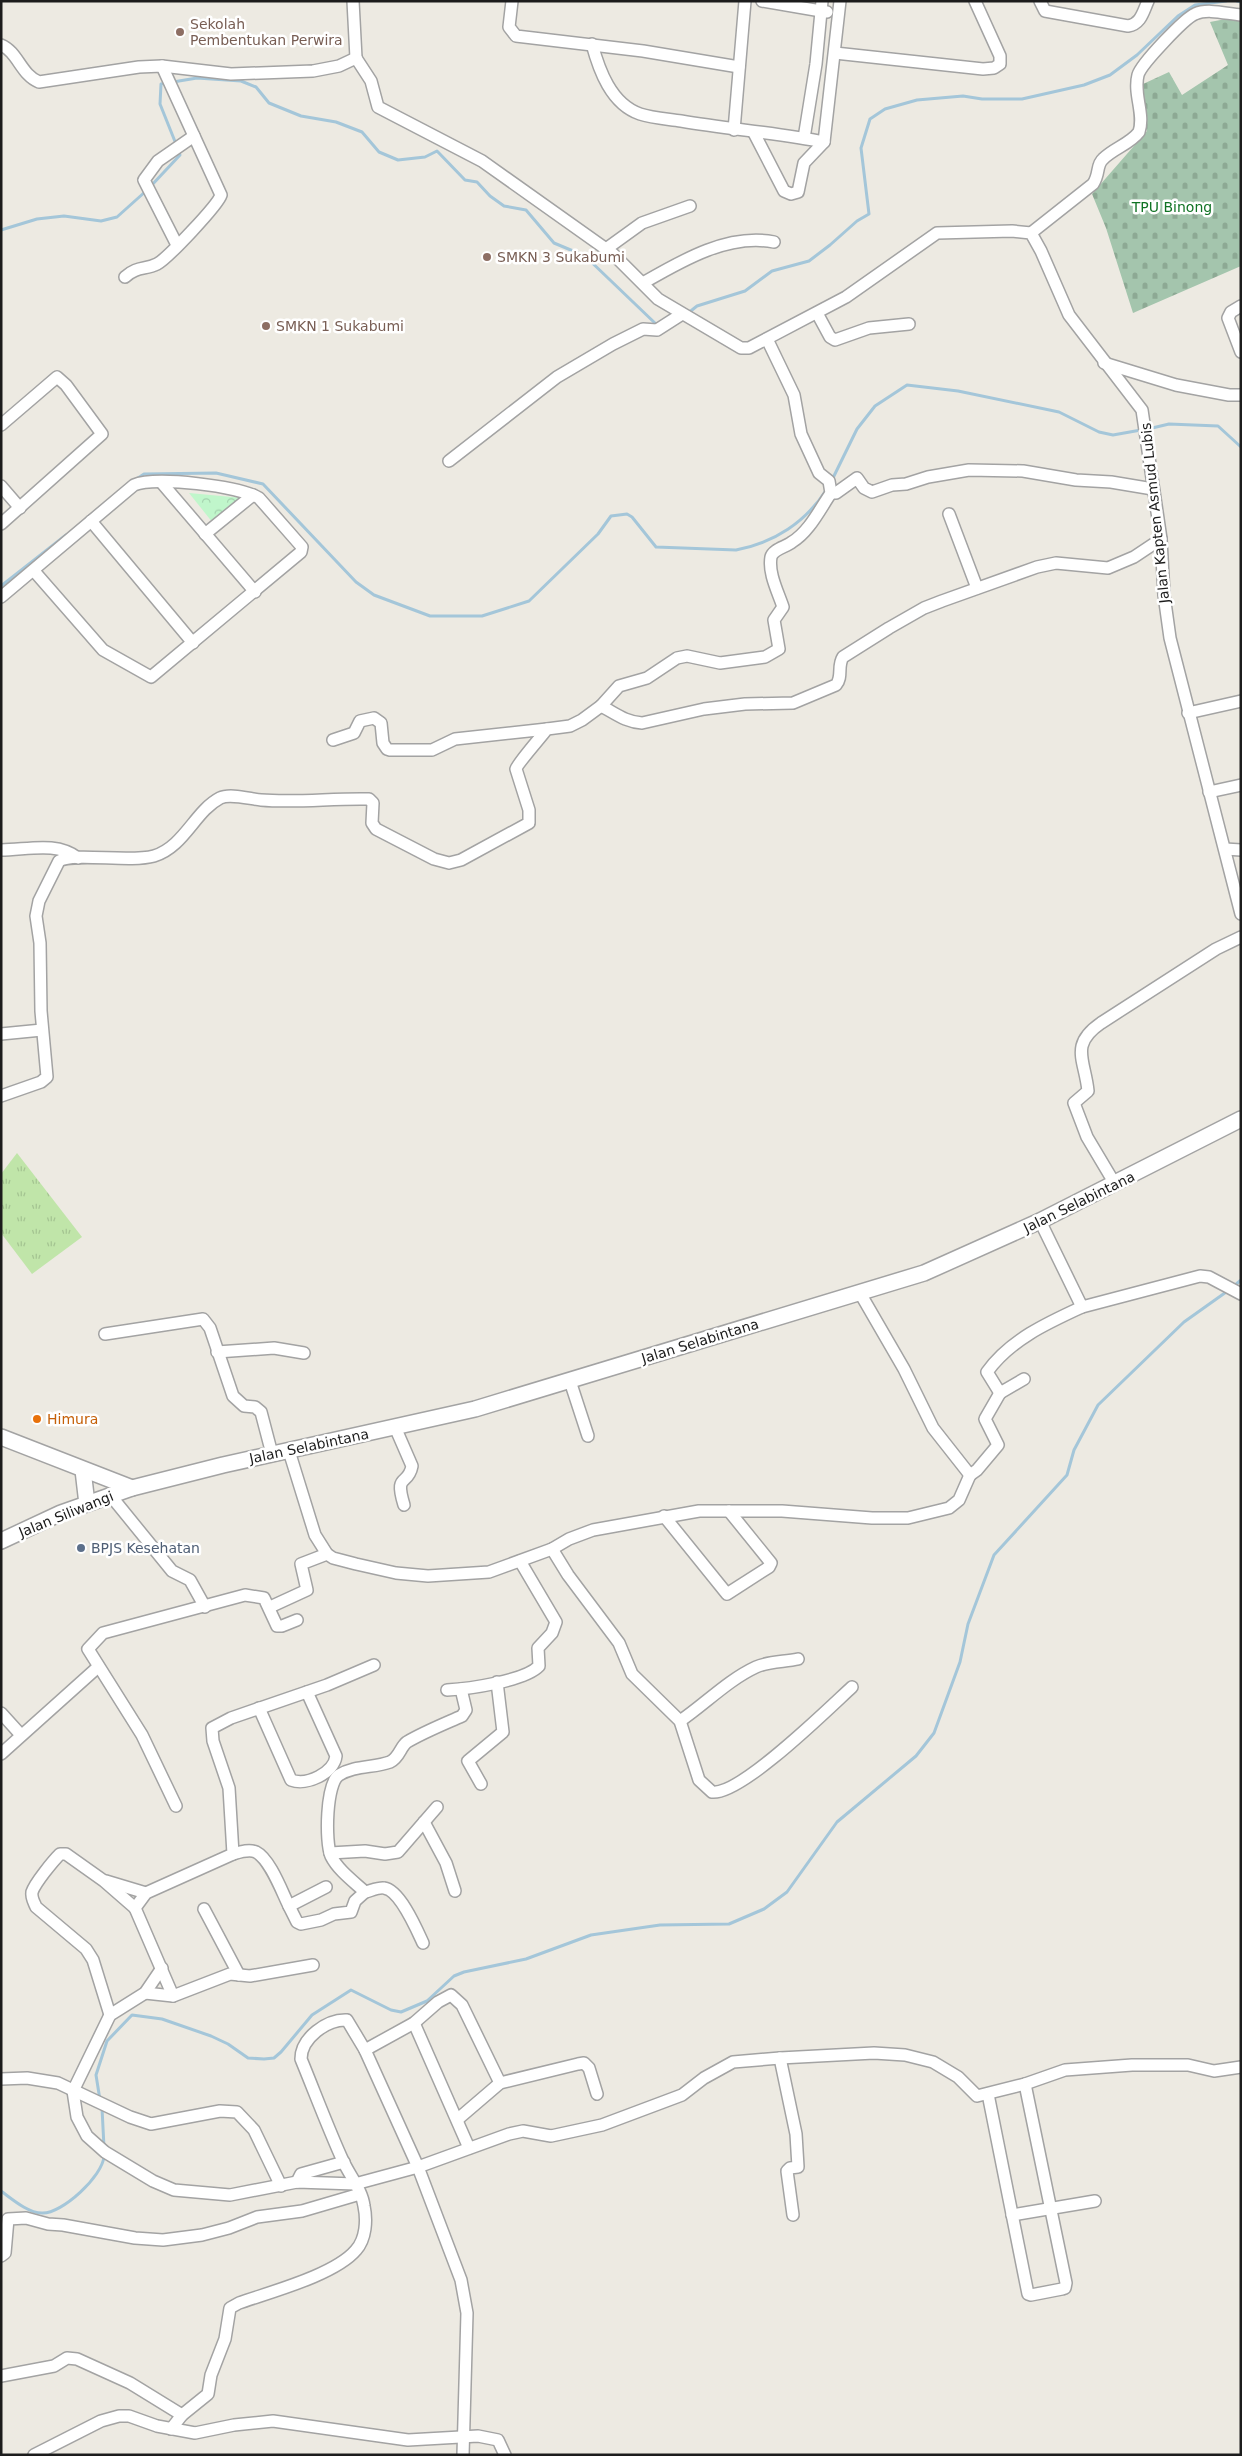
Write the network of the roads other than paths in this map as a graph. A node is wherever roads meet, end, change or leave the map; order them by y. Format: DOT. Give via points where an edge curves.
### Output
graph roads {
  1 [pos="352,1"];
  2 [pos="512,1"];
  3 [pos="745,1"];
  4 [pos="762,1"];
  5 [pos="840,1"];
  6 [pos="975,1"];
  7 [pos="1148,1"];
  8 [pos="1044,5"];
  9 [pos="821,6"];
  10 [pos="838,14"];
  11 [pos="1241,16"];
  12 [pos="592,44"];
  13 [pos="1,45"];
  14 [pos="835,52"];
  15 [pos="356,58"];
  16 [pos="162,66"];
  17 [pos="739,67"];
  18 [pos="734,130"];
  19 [pos="754,133"];
  20 [pos="194,136"];
  21 [pos="804,138"];
  22 [pos="824,142"];
  23 [pos="690,206"];
  24 [pos="1031,233"];
  25 [pos="774,242"];
  26 [pos="177,245"];
  27 [pos="606,249"];
  28 [pos="125,277"];
  29 [pos="643,283"];
  30 [pos="1241,306"];
  31 [pos="817,313"];
  32 [pos="682,314"];
  33 [pos="909,324"];
  34 [pos="766,339"];
  35 [pos="1241,352"];
  36 [pos="1104,363"];
  37 [pos="1241,395"];
  38 [pos="1,425"];
  39 [pos="449,461"];
  40 [pos="161,482"];
  41 [pos="1,486"];
  42 [pos="1153,489"];
  43 [pos="830,493"];
  44 [pos="253,495"];
  45 [pos="20,508"];
  46 [pos="949,514"];
  47 [pos="91,521"];
  48 [pos="1,524"];
  49 [pos="206,534"];
  50 [pos="1161,539"];
  51 [pos="34,570"];
  52 [pos="977,588"];
  53 [pos="255,592"];
  54 [pos="1,597"];
  55 [pos="193,643"];
  56 [pos="1241,701"];
  57 [pos="600,706"];
  58 [pos="1188,713"];
  59 [pos="547,729"];
  60 [pos="332,740"];
  61 [pos="1241,785"];
  62 [pos="1209,792"];
  63 [pos="1225,849"];
  64 [pos="1,850"];
  65 [pos="1241,850"];
  66 [pos="78,858"];
  67 [pos="1241,914"];
  68 [pos="1241,937"];
  69 [pos="42,1030"];
  70 [pos="1,1034"];
  71 [pos="1,1096"];
  72 [pos="1241,1119"];
  73 [pos="1115,1184"];
  74 [pos="1040,1221"];
  75 [pos="860,1293"];
  76 [pos="1241,1294"];
  77 [pos="1082,1307"];
  78 [pos="105,1334"];
  79 [pos="217,1352"];
  80 [pos="304,1353"];
  81 [pos="1024,1379"];
  82 [pos="570,1381"];
  83 [pos="1000,1394"];
  84 [pos="395,1427"];
  85 [pos="588,1436"];
  86 [pos="1,1437"];
  87 [pos="289,1450"];
  88 [pos="272,1454"];
  89 [pos="83,1470"];
  90 [pos="970,1475"];
  91 [pos="132,1488"];
  92 [pos="111,1496"];
  93 [pos="87,1504"];
  94 [pos="404,1505"];
  95 [pos="729,1512"];
  96 [pos="664,1516"];
  97 [pos="1,1541"];
  98 [pos="552,1549"];
  99 [pos="328,1554"];
  100 [pos="520,1561"];
  101 [pos="205,1607"];
  102 [pos="270,1607"];
  103 [pos="297,1620"];
  104 [pos="798,1659"];
  105 [pos="374,1665"];
  106 [pos="98,1667"];
  107 [pos="497,1682"];
  108 [pos="852,1687"];
  109 [pos="461,1689"];
  110 [pos="447,1690"];
  111 [pos="307,1692"];
  112 [pos="260,1708"];
  113 [pos="1,1713"];
  114 [pos="680,1721"];
  115 [pos="21,1735"];
  116 [pos="1,1754"];
  117 [pos="481,1784"];
  118 [pos="176,1806"];
  119 [pos="437,1807"];
  120 [pos="424,1822"];
  121 [pos="330,1853"];
  122 [pos="233,1854"];
  123 [pos="104,1881"];
  124 [pos="326,1888"];
  125 [pos="455,1891"];
  126 [pos="364,1892"];
  127 [pos="146,1893"];
  128 [pos="289,1906"];
  129 [pos="135,1908"];
  130 [pos="204,1909"];
  131 [pos="423,1943"];
  132 [pos="313,1965"];
  133 [pos="162,1968"];
  134 [pos="239,1974"];
  135 [pos="145,1993"];
  136 [pos="173,1996"];
  137 [pos="110,2015"];
  138 [pos="414,2023"];
  139 [pos="365,2050"];
  140 [pos="780,2058"];
  141 [pos="1241,2067"];
  142 [pos="1,2079"];
  143 [pos="500,2083"];
  144 [pos="1025,2084"];
  145 [pos="73,2091"];
  146 [pos="597,2094"];
  147 [pos="988,2094"];
  148 [pos="458,2119"];
  149 [pos="469,2148"];
  150 [pos="344,2162"];
  151 [pos="418,2168"];
  152 [pos="297,2182"];
  153 [pos="281,2186"];
  154 [pos="358,2189"];
  155 [pos="1095,2201"];
  156 [pos="1049,2208"];
  157 [pos="793,2215"];
  158 [pos="1012,2215"];
  159 [pos="1,2256"];
  160 [pos="1,2376"];
  161 [pos="182,2414"];
  162 [pos="171,2429"];
  163 [pos="463,2437"];
  164 [pos="34,2455"];
  165 [pos="464,2455"];
  166 [pos="505,2455"];
  1 -- 15 [label="street"];
  2 -- 12 [label="street" via="509,27 516,36"];
  3 -- 17 [label="street"];
  4 -- 9 [label="street"];
  5 -- 10 [label="street"];
  6 -- 14 [label="street" via="1000,56 1000,64 994,68"];
  7 -- 8 [label="street" via="1141,19 1128,26"];
  9 -- 10 [label="street"];
  9 -- 21 [label="street"];
  10 -- 14 [label="street"];
  11 -- 24 [label="street" via="1210,12 1195,14 1156,51 1138,74 1139,132 1103,158 1093,184"];
  12 -- 17 [label="street"];
  12 -- 18 [label="street" via="598,68 608,87 639,114"];
  13 -- 16 [label="street" via="28,75 39,82 124,67"];
  14 -- 22 [label="street"];
  15 -- 16 [label="street" via="340,66 313,71 255,74"];
  15 -- 27 [label="street" via="371,81 378,107 482,161"];
  16 -- 20 [label="street"];
  17 -- 18 [label="street"];
  18 -- 19 [label="street"];
  19 -- 21 [label="street"];
  19 -- 22 [label="street" via="780,186 791,194 800,188 804,163"];
  20 -- 26 [label="street" via="221,195"];
  20 -- 26 [label="street" via="158,162 144,180"];
  21 -- 22 [label="street"];
  23 -- 27 [label="street" via="642,223"];
  24 -- 31 [label="street" via="937,233 846,297"];
  24 -- 36 [label="street, Jalan Kapten Asmud Lubis" via="1069,314"];
  25 -- 29 [label="street" via="742,240 684,260"];
  26 -- 28 [label="street" via="160,262 137,268"];
  27 -- 29 [label="street"];
  29 -- 32 [label="street" via="652,294"];
  30 -- 35 [label="street" via="1228,318"];
  31 -- 33 [label="street" via="835,340 869,328"];
  31 -- 34 [label="street"];
  32 -- 34 [label="street" via="741,348 749,348"];
  32 -- 39 [label="street" via="657,330 643,329 613,344 557,377"];
  34 -- 43 [label="street" via="794,395 801,434 819,473 828,481"];
  36 -- 37 [label="street" via="1176,385"];
  36 -- 42 [label="street, Jalan Kapten Asmud Lubis" via="1142,410"];
  38 -- 45 [label="street" via="57,377 102,432"];
  40 -- 44 [label="street" via="228,488"];
  40 -- 47 [label="street" via="134,485"];
  40 -- 49 [label="street"];
  41 -- 45 [label="street"];
  42 -- 43 [label="street" via="1023,471 969,470 872,492 864,488 857,478 836,493"];
  42 -- 50 [label="street, Jalan Kapten Asmud Lubis"];
  43 -- 57 [label="street" via="794,542 771,555 771,569 783,607 774,620 777,652 758,659 720,664 687,656 677,658 648,678 619,686"];
  44 -- 49 [label="street"];
  44 -- 53 [label="street" via="302,547 301,552"];
  45 -- 48 [label="street"];
  46 -- 52 [label="street"];
  47 -- 51 [label="street"];
  47 -- 55 [label="street"];
  49 -- 53 [label="street"];
  50 -- 52 [label="street" via="1134,557 1108,568 1056,563"];
  50 -- 58 [label="street, Jalan Kapten Asmud Lubis" via="1170,638"];
  51 -- 54 [label="street"];
  51 -- 55 [label="street" via="103,650 148,676 153,676"];
  52 -- 57 [label="street" via="924,608 889,628 843,657 836,685 793,703 704,709 642,723 632,723"];
  53 -- 55 [label="street"];
  56 -- 58 [label="street"];
  57 -- 59 [label="street" via="575,724"];
  58 -- 62 [label="street, Jalan Kapten Asmud Lubis"];
  59 -- 60 [label="street" via="455,739 432,750 390,750 383,743 381,723 374,718 360,721 354,733"];
  59 -- 66 [label="street" via="531,752 516,766 529,810 529,823 455,862 434,859 376,829 372,823 373,803 368,799 271,801 224,796 214,802 168,849 156,855 120,860"];
  61 -- 62 [label="street"];
  62 -- 63 [label="street, Jalan Kapten Asmud Lubis"];
  63 -- 65 [label="street"];
  63 -- 67 [label="street, Jalan Kapten Asmud Lubis"];
  64 -- 66 [label="street" via="63,849"];
  66 -- 69 [label="street" via="59,861 38,908"];
  68 -- 73 [label="street" via="1216,949 1101,1023 1081,1043 1088,1090 1074,1103 1087,1137"];
  69 -- 70 [label="street"];
  69 -- 71 [label="street" via="46,1077"];
  72 -- 73 [label="street, Jalan Selabintana"];
  73 -- 74 [label="street, Jalan Selabintana"];
  74 -- 75 [label="street, Jalan Selabintana" via="924,1274"];
  74 -- 77 [label="street"];
  75 -- 82 [label="street, Jalan Selabintana"];
  75 -- 90 [label="street" via="904,1369 932,1428"];
  76 -- 77 [label="street" via="1209,1277 1200,1276"];
  77 -- 83 [label="street" via="1038,1327 988,1371"];
  78 -- 79 [label="street" via="203,1319 210,1328"];
  79 -- 80 [label="street" via="274,1348"];
  79 -- 88 [label="street" via="233,1396 244,1406 255,1407 261,1412"];
  81 -- 83 [label="street"];
  82 -- 84 [label="street, Jalan Selabintana" via="475,1409"];
  82 -- 85 [label="street"];
  83 -- 90 [label="street" via="985,1419 998,1444"];
  84 -- 87 [label="street, Jalan Selabintana"];
  84 -- 94 [label="street" via="412,1466 400,1482"];
  86 -- 89 [label="street"];
  87 -- 88 [label="street, Jalan Selabintana"];
  87 -- 99 [label="street" via="314,1535"];
  88 -- 91 [label="street, Jalan Selabintana"];
  89 -- 91 [label="street"];
  89 -- 93 [label="street"];
  90 -- 95 [label="street" via="959,1500 949,1508 908,1518 782,1511"];
  91 -- 92 [label="street, Jalan Siliwangi"];
  92 -- 93 [label="street, Jalan Siliwangi"];
  92 -- 101 [label="street" via="165,1563 176,1574 190,1580"];
  93 -- 97 [label="street, Jalan Siliwangi" via="61,1512"];
  95 -- 96 [label="street" via="699,1511"];
  95 -- 96 [label="street" via="772,1563 727,1594"];
  96 -- 98 [label="street" via="593,1530"];
  98 -- 100 [label="street"];
  98 -- 114 [label="street" via="620,1643 632,1674"];
  99 -- 100 [label="street" via="380,1569 428,1576 489,1572"];
  99 -- 102 [label="street" via="301,1564 307,1590"];
  100 -- 107 [label="street" via="554,1615 556,1627 538,1648 539,1666 535,1670"];
  101 -- 102 [label="street" via="252,1594 264,1598"];
  101 -- 106 [label="street" via="103,1633 88,1649"];
  102 -- 103 [label="street" via="280,1627"];
  104 -- 114 [label="street" via="758,1666"];
  105 -- 111 [label="street"];
  106 -- 115 [label="street"];
  106 -- 118 [label="street" via="142,1735"];
  107 -- 109 [label="street"];
  107 -- 117 [label="street" via="503,1732 468,1761"];
  108 -- 114 [label="street" via="754,1772 721,1792 712,1792 700,1780"];
  109 -- 110 [label="street"];
  109 -- 121 [label="street" via="466,1710 462,1716 406,1743 390,1762 354,1768 336,1778 330,1793"];
  111 -- 112 [label="street"];
  111 -- 112 [label="street" via="336,1756 332,1767 314,1778 297,1782 287,1774"];
  112 -- 122 [label="street" via="215,1725 211,1732 229,1788"];
  113 -- 115 [label="street"];
  115 -- 116 [label="street"];
  119 -- 120 [label="street"];
  120 -- 121 [label="street" via="398,1852"];
  120 -- 125 [label="street" via="446,1864"];
  121 -- 126 [label="street"];
  122 -- 127 [label="street"];
  122 -- 128 [label="street" via="256,1852 265,1860"];
  123 -- 127 [label="street"];
  123 -- 129 [label="street"];
  123 -- 137 [label="street" via="71,1857 60,1854 32,1892 32,1899 36,1907 86,1949 93,1960"];
  124 -- 128 [label="street"];
  126 -- 128 [label="street" via="348,1914 334,1914 300,1924"];
  126 -- 131 [label="street" via="388,1889 408,1910"];
  127 -- 129 [label="street"];
  129 -- 133 [label="street"];
  130 -- 134 [label="street"];
  132 -- 134 [label="street" via="250,1976"];
  133 -- 135 [label="street"];
  133 -- 136 [label="street"];
  134 -- 136 [label="street" via="219,1976"];
  135 -- 136 [label="street"];
  135 -- 137 [label="street"];
  137 -- 145 [label="street"];
  138 -- 139 [label="street"];
  138 -- 143 [label="street" via="447,1996 455,1996"];
  138 -- 148 [label="street"];
  139 -- 150 [label="street" via="351,2023 342,2020 321,2028 301,2051 301,2059"];
  139 -- 151 [label="street"];
  140 -- 147 [label="street" via="874,2053 905,2055 933,2062 958,2076 977,2096"];
  140 -- 149 [label="street" via="733,2062 704,2078 682,2096 602,2125 551,2136 523,2131"];
  140 -- 157 [label="street" via="797,2147 798,2168 787,2171"];
  141 -- 144 [label="street" via="1214,2071 1188,2065 1065,2070"];
  142 -- 145 [label="street" via="44,2080"];
  143 -- 146 [label="street" via="584,2063 589,2068"];
  143 -- 148 [label="street"];
  144 -- 147 [label="street"];
  144 -- 156 [label="street"];
  145 -- 153 [label="street" via="151,2124 220,2111 236,2112 254,2130"];
  145 -- 153 [label="street" via="77,2117 87,2136 102,2150 153,2181 174,2190 230,2196"];
  147 -- 158 [label="street"];
  148 -- 149 [label="street"];
  149 -- 151 [label="street"];
  150 -- 152 [label="street" via="302,2174"];
  150 -- 154 [label="street"];
  151 -- 154 [label="street"];
  151 -- 163 [label="street" via="461,2280 468,2313"];
  152 -- 153 [label="street"];
  152 -- 154 [label="street"];
  154 -- 159 [label="street" via="302,2210 257,2217 202,2235 163,2240 26,2218 8,2219 5,2254"];
  154 -- 161 [label="street" via="364,2207 364,2231 355,2252 309,2279 230,2308 225,2339 211,2375 208,2394"];
  155 -- 156 [label="street"];
  156 -- 158 [label="street"];
  156 -- 158 [label="street" via="1066,2286 1035,2295 1029,2295 1027,2291"];
  160 -- 161 [label="street" via="54,2366 67,2358 78,2359 130,2383"];
  161 -- 162 [label="street"];
  162 -- 163 [label="street" via="195,2433 273,2422 408,2440"];
  162 -- 164 [label="street" via="119,2416 95,2424"];
  163 -- 165 [label="street"];
  163 -- 166 [label="street" via="498,2440"];
}
